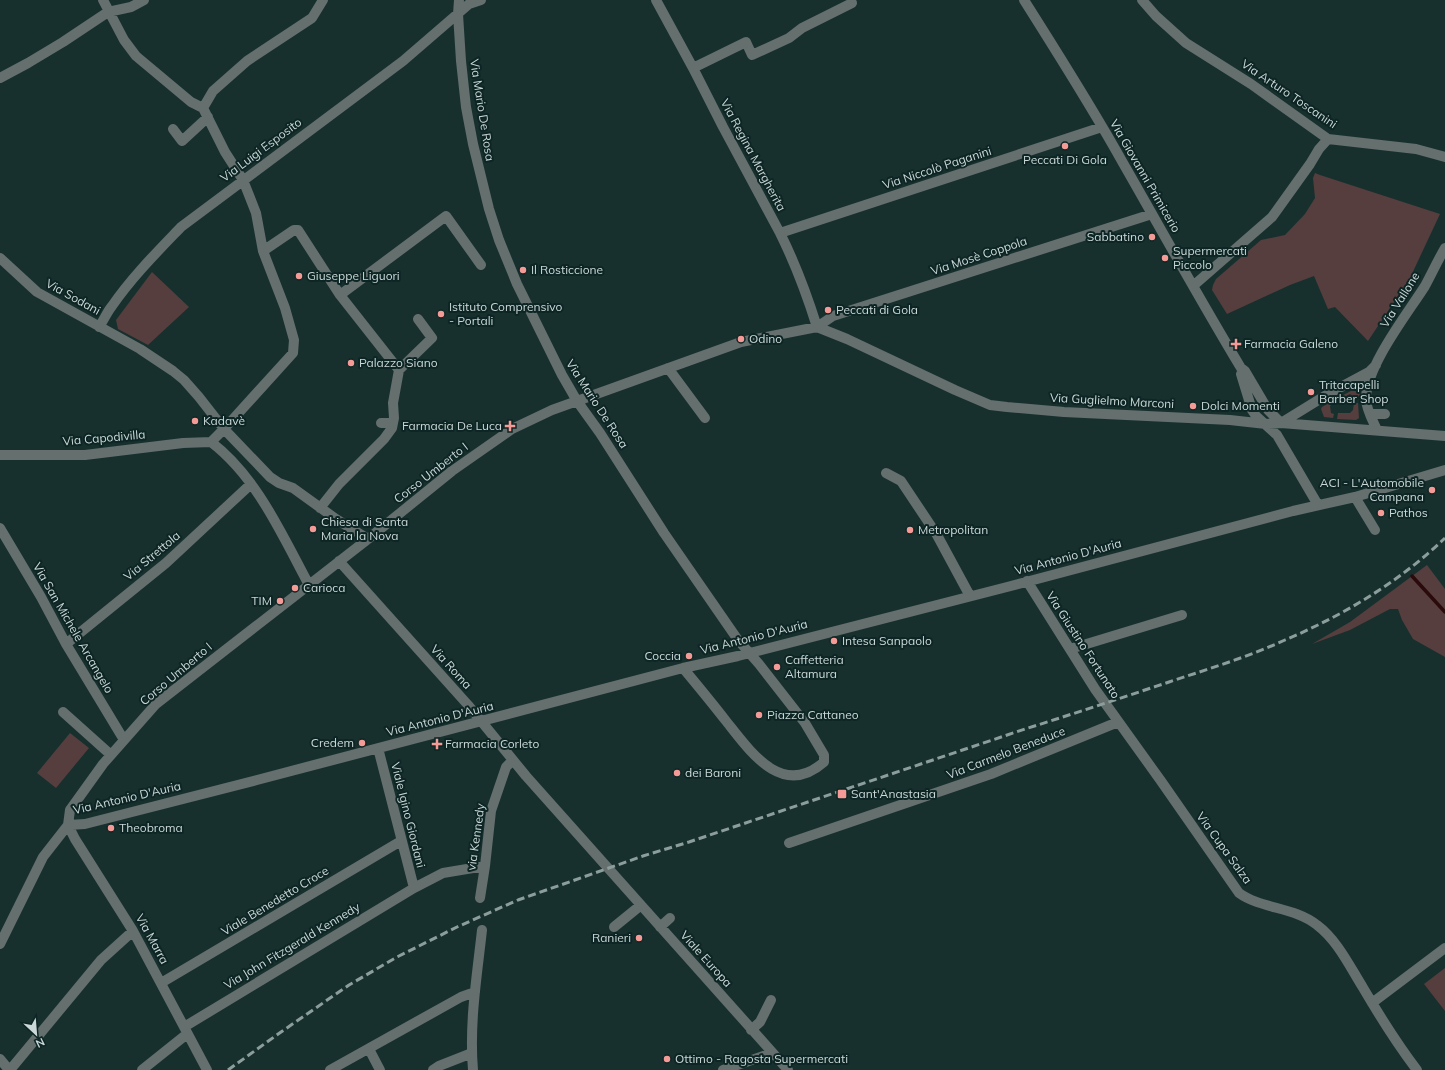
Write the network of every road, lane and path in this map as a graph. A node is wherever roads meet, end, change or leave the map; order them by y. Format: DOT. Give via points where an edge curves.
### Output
graph roads {
  1 [pos="103,0"];
  2 [pos="144,0"];
  3 [pos="323,0"];
  4 [pos="459,0"];
  5 [pos="481,0"];
  6 [pos="656,0"];
  7 [pos="1024,0"];
  8 [pos="1142,0"];
  9 [pos="852,3"];
  10 [pos="108,12"];
  11 [pos="458,14"];
  12 [pos="693,68"];
  13 [pos="0,78"];
  14 [pos="206,112"];
  15 [pos="1102,127"];
  16 [pos="173,129"];
  17 [pos="1328,139"];
  18 [pos="1445,157"];
  19 [pos="243,180"];
  20 [pos="1152,214"];
  21 [pos="780,233"];
  22 [pos="1445,248"];
  23 [pos="263,251"];
  24 [pos="0,258"];
  25 [pos="481,265"];
  26 [pos="1193,286"];
  27 [pos="340,295"];
  28 [pos="418,319"];
  29 [pos="99,327"];
  30 [pos="817,327"];
  31 [pos="1376,365"];
  32 [pos="668,368"];
  33 [pos="1241,368"];
  34 [pos="399,370"];
  35 [pos="577,401"];
  36 [pos="1252,410"];
  37 [pos="1370,414"];
  38 [pos="1385,414"];
  39 [pos="706,418"];
  40 [pos="1242,421"];
  41 [pos="381,423"];
  42 [pos="393,423"];
  43 [pos="1281,423"];
  44 [pos="1266,424"];
  45 [pos="224,429"];
  46 [pos="1377,430"];
  47 [pos="1445,436"];
  48 [pos="211,442"];
  49 [pos="0,455"];
  50 [pos="1445,470"];
  51 [pos="886,473"];
  52 [pos="251,484"];
  53 [pos="1355,497"];
  54 [pos="1318,505"];
  55 [pos="320,508"];
  56 [pos="0,528"];
  57 [pos="1375,530"];
  58 [pos="368,539"];
  59 [pos="339,561"];
  60 [pos="1027,581"];
  61 [pos="309,585"];
  62 [pos="970,596"];
  63 [pos="1182,615"];
  64 [pos="66,644"];
  65 [pos="1070,649"];
  66 [pos="750,653"];
  67 [pos="683,668"];
  68 [pos="63,712"];
  69 [pos="482,722"];
  70 [pos="1118,722"];
  71 [pos="124,740"];
  72 [pos="378,748"];
  73 [pos="111,755"];
  74 [pos="513,760"];
  75 [pos="68,825"];
  76 [pos="402,841"];
  77 [pos="789,843"];
  78 [pos="605,865"];
  79 [pos="485,866"];
  80 [pos="414,888"];
  81 [pos="480,898"];
  82 [pos="640,905"];
  83 [pos="670,918"];
  84 [pos="614,927"];
  85 [pos="660,927"];
  86 [pos="482,930"];
  87 [pos="133,931"];
  88 [pos="0,944"];
  89 [pos="1445,948"];
  90 [pos="161,983"];
  91 [pos="475,992"];
  92 [pos="771,1000"];
  93 [pos="1372,1003"];
  94 [pos="751,1030"];
  95 [pos="186,1031"];
  96 [pos="369,1049"];
  97 [pos="472,1053"];
  98 [pos="772,1053"];
  99 [pos="0,1058"];
  100 [pos="10,1070"];
  101 [pos="142,1070"];
  102 [pos="207,1070"];
  103 [pos="330,1070"];
  104 [pos="380,1070"];
  105 [pos="433,1070"];
  106 [pos="473,1070"];
  107 [pos="722,1070"];
  108 [pos="788,1070"];
  109 [pos="1417,1070"];
  1 -- 10 [label="street"];
  2 -- 10 [label="street" via="131,7"];
  3 -- 14 [label="street" via="312,18 247,61 213,91"];
  4 -- 11 [label="street, Via Mario De Rosa"];
  5 -- 11 [label="street, Via Luigi Esposito" via="469,4"];
  6 -- 12 [label="street, Via Regina Margherita"];
  7 -- 15 [label="street, Via Giovanni Primicerio"];
  8 -- 17 [label="street, Via Arturo Toscanini" via="1186,43 1251,84"];
  9 -- 12 [label="street" via="752,55 746,42"];
  10 -- 13 [label="street" via="63,42"];
  10 -- 14 [label="street" via="136,56"];
  11 -- 19 [label="street, Via Luigi Esposito" via="403,61"];
  11 -- 35 [label="street, Via Mario De Rosa" via="466,107 491,215 517,284"];
  12 -- 21 [label="street, Via Regina Margherita"];
  14 -- 16 [label="street" via="182,141"];
  14 -- 19 [label="street" via="225,152"];
  15 -- 20 [label="street, Via Giovanni Primicerio"];
  15 -- 21 [label="street, Via Niccolò Paganini"];
  17 -- 18 [label="street, Via Arturo Toscanini" via="1416,149"];
  17 -- 26 [label="street" via="1272,216"];
  19 -- 23 [label="street" via="256,213"];
  19 -- 29 [label="street, Via Luigi Esposito" via="181,227 128,285"];
  20 -- 26 [label="street, Via Giovanni Primicerio"];
  20 -- 30 [label="street, Via Mosè Coppola" via="833,316"];
  21 -- 30 [label="street, Via Regina Margherita"];
  22 -- 31 [label="street, Via Vallone" via="1425,286 1392,335"];
  23 -- 27 [label="street" via="294,230 298,230"];
  23 -- 45 [label="street" via="286,308 294,340 293,353"];
  24 -- 29 [label="street, Via Sodani" via="37,292"];
  25 -- 27 [label="street" via="446,216"];
  26 -- 33 [label="street, Via Giovanni Primicerio"];
  27 -- 34 [label="street"];
  28 -- 34 [label="street" via="432,338"];
  29 -- 45 [label="street, Via Sodani" via="157,359 184,380"];
  30 -- 32 [label="street, Corso Umberto I" via="742,342"];
  30 -- 40 [label="street, Via Guglielmo Marconi" via="990,405 1064,412"];
  31 -- 37 [label="street, Via Vallone" via="1366,398"];
  31 -- 43 [label="street, Via Vallone" via="1369,372"];
  32 -- 35 [label="street, Corso Umberto I"];
  32 -- 39 [label="street"];
  33 -- 36 [label="street, Via Giovanni Primicerio"];
  33 -- 43 [label="street, Via Giovanni Primicerio" via="1268,410"];
  34 -- 42 [label="street" via="393,403"];
  35 -- 58 [label="street, Corso Umberto I" via="512,429 452,471"];
  35 -- 66 [label="street, Via Mario De Rosa" via="600,432 664,533 738,640"];
  36 -- 40 [label="street"];
  36 -- 44 [label="street"];
  37 -- 38 [label="street"];
  37 -- 46 [label="street, Via Vallone"];
  40 -- 44 [label="street, Via Guglielmo Marconi"];
  41 -- 42 [label="street"];
  42 -- 55 [label="street" via="384,439 339,484"];
  43 -- 44 [label="street, Via Guglielmo Marconi"];
  43 -- 46 [label="street, Via Guglielmo Marconi"];
  44 -- 54 [label="street" via="1277,435"];
  45 -- 48 [label="street"];
  45 -- 55 [label="street, Via Sodani" via="270,477 293,488"];
  46 -- 47 [label="street, Via Guglielmo Marconi"];
  48 -- 49 [label="street, Via Capodivilla" via="183,443 85,456"];
  48 -- 52 [label="street" via="230,458"];
  50 -- 53 [label="street, Via Antonio D'Auria"];
  51 -- 62 [label="street" via="901,481 937,535"];
  52 -- 61 [label="street"];
  52 -- 64 [label="street, Via Strettola" via="166,562"];
  53 -- 54 [label="street, Via Antonio D'Auria"];
  53 -- 57 [label="street"];
  54 -- 60 [label="street, Via Antonio D'Auria"];
  55 -- 58 [label="street, Via Sodani"];
  56 -- 64 [label="street, Via San Michele Arcangelo" via="42,597"];
  58 -- 59 [label="street, Corso Umberto I"];
  59 -- 61 [label="street, Corso Umberto I"];
  59 -- 69 [label="street, Via Roma"];
  60 -- 62 [label="street, Via Antonio D'Auria"];
  60 -- 65 [label="street, Via Giustino Fortunato"];
  61 -- 71 [label="street, Corso Umberto I" via="156,704"];
  62 -- 66 [label="street, Via Antonio D'Auria"];
  63 -- 65 [label="street"];
  64 -- 71 [label="street, Via San Michele Arcangelo"];
  65 -- 70 [label="street, Via Giustino Fortunato"];
  66 -- 67 [label="street, Via Antonio D'Auria"];
  66 -- 67 [label="street, Via Mario De Rosa" via="805,723 824,756 824,762 804,774 788,775 768,768"];
  67 -- 69 [label="street, Via Antonio D'Auria"];
  68 -- 73 [label="street"];
  69 -- 72 [label="street, Via Antonio D'Auria"];
  69 -- 74 [label="street, Via Roma"];
  70 -- 77 [label="street, Via Carmelo Beneduce" via="992,774"];
  70 -- 93 [label="street, Via Cupa Salza" via="1239,893 1254,901 1306,917 1328,934"];
  71 -- 73 [label="street, Corso Umberto I"];
  72 -- 75 [label="street, Via Antonio D'Auria" via="85,824"];
  72 -- 76 [label="street, Viale Igino Giordani"];
  73 -- 75 [label="street, Corso Umberto I" via="70,810"];
  74 -- 78 [label="street, Via Roma"];
  74 -- 79 [label="street, via Kennedy" via="506,767 490,811"];
  75 -- 87 [label="street, Via Marra"];
  75 -- 88 [label="street" via="43,857"];
  76 -- 80 [label="street, Viale Igino Giordani"];
  76 -- 90 [label="street, Viale Benedetto Croce"];
  78 -- 82 [label="street, Viale Europa"];
  79 -- 80 [label="street, Via John Fitzgerald Kennedy" via="443,873"];
  79 -- 81 [label="street, via Kennedy"];
  80 -- 95 [label="street, Via John Fitzgerald Kennedy"];
  82 -- 84 [label="street"];
  82 -- 85 [label="street, Viale Europa"];
  83 -- 85 [label="street"];
  85 -- 94 [label="street, Viale Europa"];
  86 -- 91 [label="street"];
  87 -- 90 [label="street, Via Marra"];
  87 -- 100 [label="street" via="101,960"];
  89 -- 93 [label="street"];
  90 -- 95 [label="street, Via Marra"];
  91 -- 96 [label="street" via="461,997"];
  91 -- 97 [label="street"];
  92 -- 94 [label="street" via="760,1022"];
  93 -- 109 [label="street, Via Cupa Salza"];
  94 -- 98 [label="street, Viale Europa"];
  95 -- 101 [label="street, Via John Fitzgerald Kennedy"];
  95 -- 102 [label="street, Via Marra"];
  96 -- 103 [label="street"];
  96 -- 104 [label="street"];
  97 -- 105 [label="street"];
  97 -- 106 [label="street"];
  98 -- 107 [label="street"];
  98 -- 108 [label="street, Viale Europa"];
  99 -- 100 [label="street"];
}
